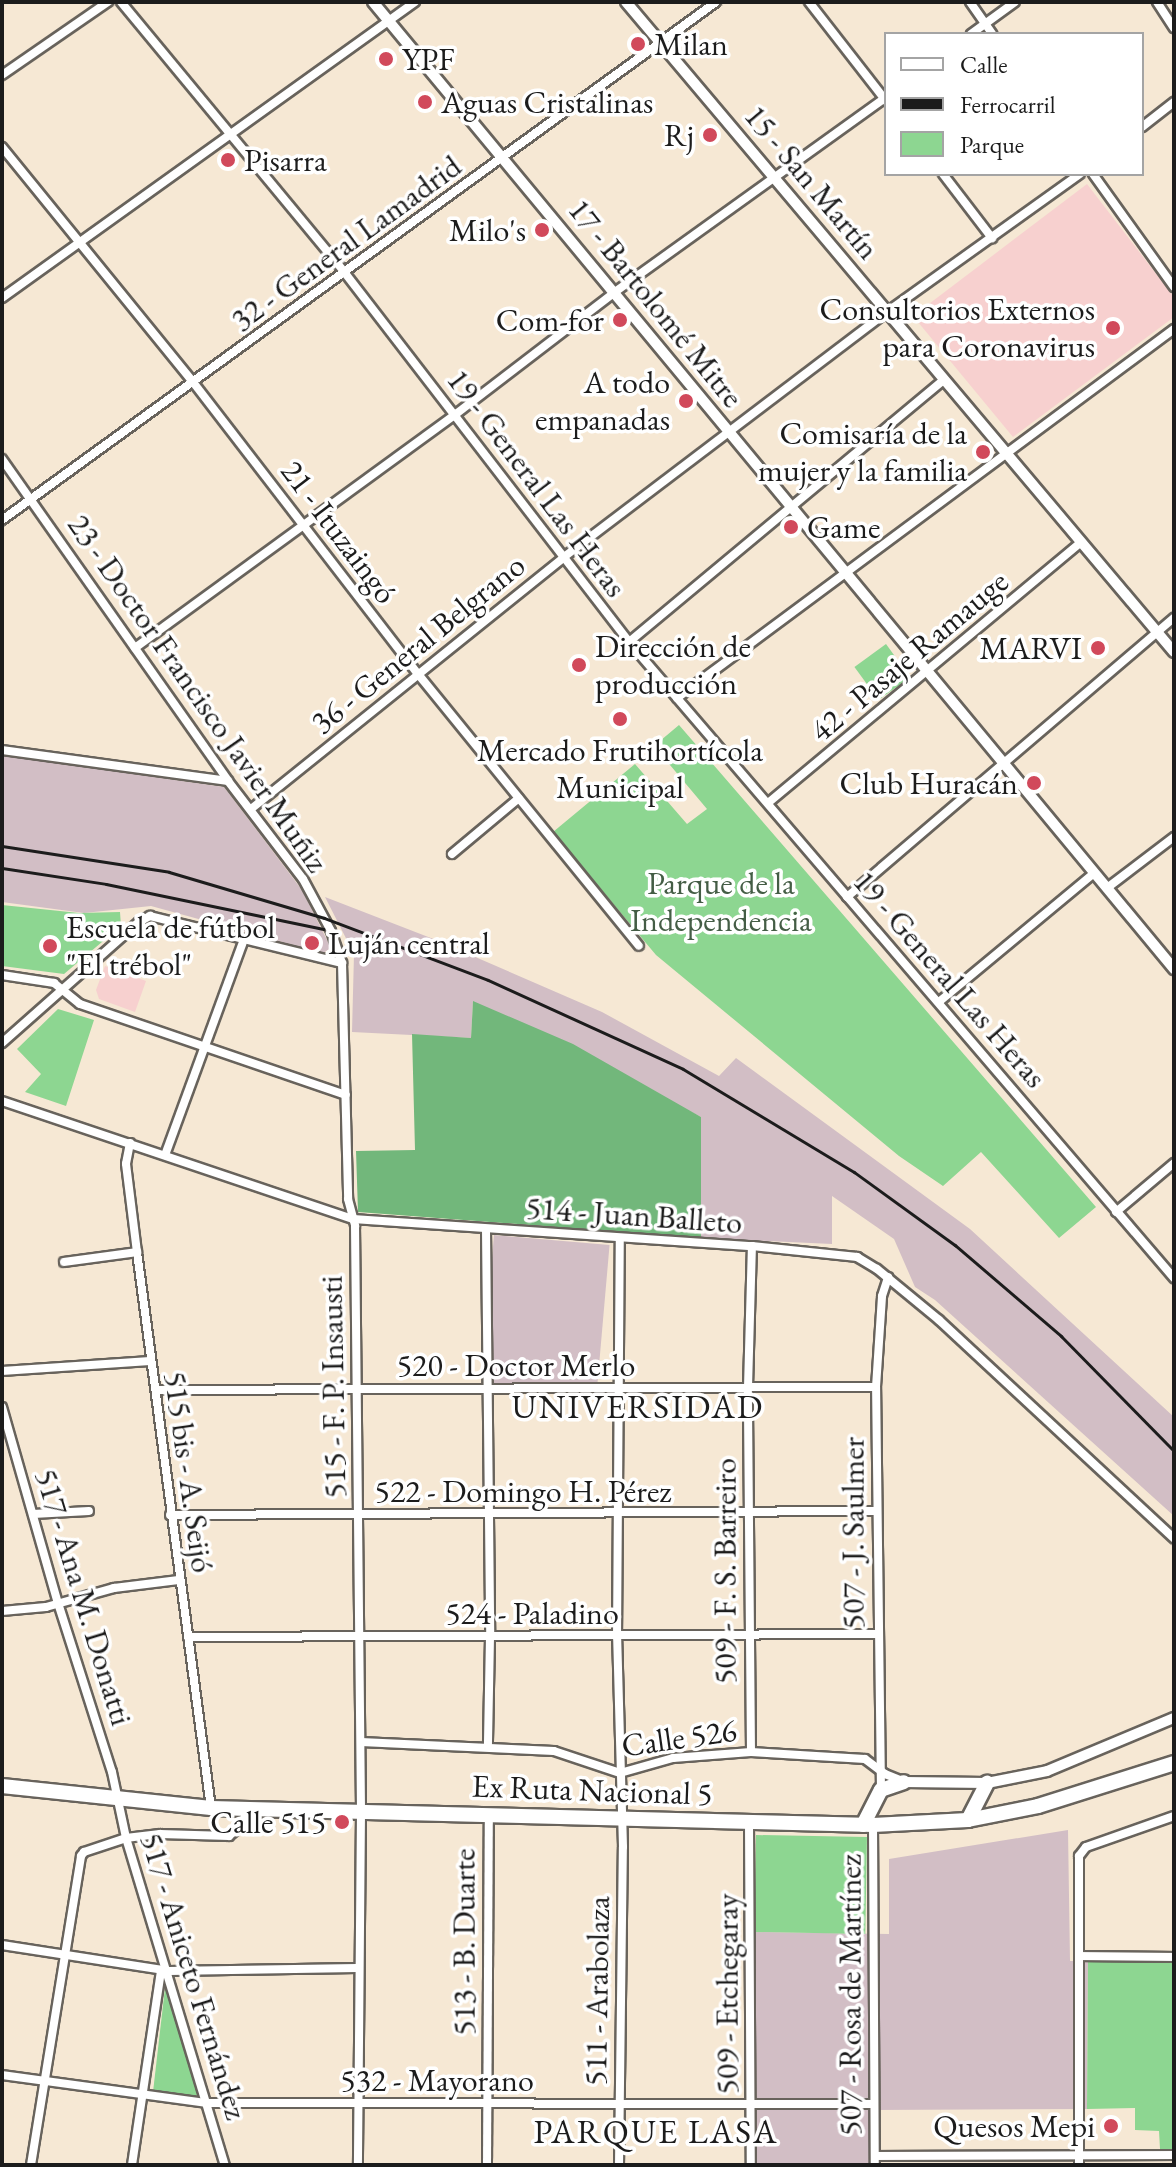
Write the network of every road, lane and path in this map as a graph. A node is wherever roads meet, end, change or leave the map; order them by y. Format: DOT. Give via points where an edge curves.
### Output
graph roads {
  1 [pos="108,2"];
  2 [pos="121,2"];
  3 [pos="373,2"];
  4 [pos="415,2"];
  5 [pos="626,2"];
  6 [pos="716,2"];
  7 [pos="809,2"];
  8 [pos="970,2"];
  9 [pos="1015,2"];
  10 [pos="1157,2"];
  11 [pos="389,21"];
  12 [pos="985,24"];
  13 [pos="1174,28"];
  14 [pos="974,32"];
  15 [pos="991,32"];
  16 [pos="660,43"];
  17 [pos="2,75"];
  18 [pos="884,98"];
  19 [pos="884,100"];
  20 [pos="1174,102"];
  21 [pos="1144,125"];
  22 [pos="231,134"];
  23 [pos="2,147"];
  24 [pos="504,159"];
  25 [pos="945,176"];
  26 [pos="1077,176"];
  27 [pos="1094,176"];
  28 [pos="776,178"];
  29 [pos="992,238"];
  30 [pos="78,244"];
  31 [pos="345,273"];
  32 [pos="1174,287"];
  33 [pos="615,292"];
  34 [pos="2,298"];
  35 [pos="887,312"];
  36 [pos="1174,329"];
  37 [pos="944,380"];
  38 [pos="193,382"];
  39 [pos="456,414"];
  40 [pos="728,432"];
  41 [pos="1004,453"];
  42 [pos="2,459"];
  43 [pos="31,499"];
  44 [pos="790,508"];
  45 [pos="2,520"];
  46 [pos="305,525"];
  47 [pos="1079,544"];
  48 [pos="564,557"];
  49 [pos="843,573"];
  50 [pos="1174,618"];
  51 [pos="1157,632"];
  52 [pos="629,642"];
  53 [pos="135,648"];
  54 [pos="1174,652"];
  55 [pos="926,673"];
  56 [pos="418,674"];
  57 [pos="677,698"];
  58 [pos="2,750"];
  59 [pos="1003,763"];
  60 [pos="228,781"];
  61 [pos="519,798"];
  62 [pos="768,803"];
  63 [pos="251,809"];
  64 [pos="1174,837"];
  65 [pos="452,854"];
  66 [pos="1094,873"];
  67 [pos="1107,888"];
  68 [pos="847,897"];
  69 [pos="244,939"];
  70 [pos="639,946"];
  71 [pos="342,963"];
  72 [pos="1174,969"];
  73 [pos="2,975"];
  74 [pos="64,989"];
  75 [pos="940,1001"];
  76 [pos="2,1043"];
  77 [pos="204,1048"];
  78 [pos="346,1095"];
  79 [pos="2,1101"];
  80 [pos="130,1143"];
  81 [pos="165,1155"];
  82 [pos="1174,1163"];
  83 [pos="1116,1212"];
  84 [pos="353,1219"];
  85 [pos="486,1230"];
  86 [pos="620,1239"];
  87 [pos="752,1246"];
  88 [pos="137,1252"];
  89 [pos="64,1262"];
  90 [pos="888,1277"];
  91 [pos="1174,1278"];
  92 [pos="150,1361"];
  93 [pos="2,1371"];
  94 [pos="748,1387"];
  95 [pos="876,1387"];
  96 [pos="357,1389"];
  97 [pos="619,1389"];
  98 [pos="156,1390"];
  99 [pos="487,1391"];
  100 [pos="2,1407"];
  101 [pos="13,1445"];
  102 [pos="2,1446"];
  103 [pos="89,1511"];
  104 [pos="875,1511"];
  105 [pos="487,1513"];
  106 [pos="618,1513"];
  107 [pos="33,1514"];
  108 [pos="748,1514"];
  109 [pos="170,1515"];
  110 [pos="359,1516"];
  111 [pos="1174,1538"];
  112 [pos="179,1580"];
  113 [pos="58,1603"];
  114 [pos="2,1611"];
  115 [pos="747,1634"];
  116 [pos="877,1634"];
  117 [pos="188,1637"];
  118 [pos="490,1637"];
  119 [pos="617,1637"];
  120 [pos="360,1638"];
  121 [pos="1174,1718"];
  122 [pos="361,1742"];
  123 [pos="488,1746"];
  124 [pos="751,1752"];
  125 [pos="1174,1763"];
  126 [pos="879,1768"];
  127 [pos="620,1773"];
  128 [pos="904,1782"];
  129 [pos="987,1783"];
  130 [pos="2,1786"];
  131 [pos="881,1790"];
  132 [pos="120,1801"];
  133 [pos="211,1808"];
  134 [pos="248,1809"];
  135 [pos="361,1812"];
  136 [pos="489,1815"];
  137 [pos="1174,1816"];
  138 [pos="623,1819"];
  139 [pos="968,1820"];
  140 [pos="749,1823"];
  141 [pos="868,1825"];
  142 [pos="126,1838"];
  143 [pos="2,1945"];
  144 [pos="65,1955"];
  145 [pos="1080,1956"];
  146 [pos="1174,1957"];
  147 [pos="357,1968"];
  148 [pos="165,1970"];
  149 [pos="2,2075"];
  150 [pos="45,2081"];
  151 [pos="142,2097"];
  152 [pos="207,2103"];
  153 [pos="359,2103"];
  154 [pos="619,2103"];
  155 [pos="751,2103"];
  156 [pos="874,2104"];
  157 [pos="487,2105"];
  158 [pos="1079,2155"];
  159 [pos="1174,2155"];
  160 [pos="875,2160"];
  161 [pos="31,2165"];
  162 [pos="132,2165"];
  163 [pos="225,2165"];
  164 [pos="358,2165"];
  165 [pos="487,2165"];
  166 [pos="619,2165"];
  167 [pos="751,2165"];
  168 [pos="1079,2165"];
  1 -- 17 [label="street"];
  2 -- 22 [label="street, 19 - General Las Heras"];
  3 -- 11 [label="street, 17 - Bartolomé Mitre"];
  4 -- 11 [label="street"];
  5 -- 16 [label="street, 15 - San Martín"];
  6 -- 16 [label="street, 32 - General Lamadrid"];
  7 -- 18 [label="street"];
  8 -- 12 [label="street"];
  9 -- 12 [label="street"];
  10 -- 13 [label="street"];
  11 -- 22 [label="street"];
  11 -- 24 [label="street, 17 - Bartolomé Mitre"];
  12 -- 14 [label="street"];
  12 -- 15 [label="street"];
  16 -- 24 [label="street, 32 - General Lamadrid"];
  16 -- 28 [label="street, 15 - San Martín"];
  19 -- 28 [label="street"];
  20 -- 21 [label="street"];
  22 -- 30 [label="street"];
  22 -- 31 [label="street, 19 - General Las Heras"];
  23 -- 30 [label="street, 21 - Ituzaingó"];
  24 -- 31 [label="street, 32 - General Lamadrid"];
  24 -- 33 [label="street, 17 - Bartolomé Mitre"];
  25 -- 29 [label="street"];
  26 -- 29 [label="street, 36 - General Belgrano"];
  27 -- 32 [label="street"];
  28 -- 33 [label="street"];
  28 -- 35 [label="street, 15 - San Martín"];
  29 -- 35 [label="street, 36 - General Belgrano"];
  30 -- 34 [label="street"];
  30 -- 38 [label="street, 21 - Ituzaingó"];
  31 -- 38 [label="street, 32 - General Lamadrid"];
  31 -- 39 [label="street, 19 - General Las Heras"];
  33 -- 39 [label="street"];
  33 -- 40 [label="street, 17 - Bartolomé Mitre"];
  35 -- 37 [label="street, 15 - San Martín"];
  35 -- 40 [label="street, 36 - General Belgrano"];
  36 -- 41 [label="street"];
  37 -- 41 [label="street, 15 - San Martín"];
  37 -- 44 [label="street"];
  38 -- 43 [label="street, 32 - General Lamadrid"];
  38 -- 46 [label="street, 21 - Ituzaingó"];
  39 -- 46 [label="street"];
  39 -- 48 [label="street, 19 - General Las Heras"];
  40 -- 44 [label="street, 17 - Bartolomé Mitre"];
  40 -- 48 [label="street, 36 - General Belgrano"];
  41 -- 47 [label="street, 15 - San Martín"];
  41 -- 49 [label="street"];
  42 -- 43 [label="street, 23 - Doctor Francisco Javier Muñiz"];
  43 -- 45 [label="street, 32 - General Lamadrid"];
  43 -- 53 [label="street, 23 - Doctor Francisco Javier Muñiz"];
  44 -- 49 [label="street, 17 - Bartolomé Mitre"];
  44 -- 52 [label="street"];
  46 -- 53 [label="street"];
  46 -- 56 [label="street, 21 - Ituzaingó"];
  47 -- 51 [label="street, 15 - San Martín"];
  47 -- 55 [label="street, 42 - Pasaje Ramauge"];
  48 -- 52 [label="street, 19 - General Las Heras"];
  48 -- 56 [label="street, 36 - General Belgrano"];
  49 -- 55 [label="street, 17 - Bartolomé Mitre"];
  49 -- 57 [label="street"];
  50 -- 51 [label="street"];
  51 -- 54 [label="street, 15 - San Martín"];
  51 -- 59 [label="street"];
  52 -- 57 [label="street, 19 - General Las Heras"];
  53 -- 60 [label="street, 23 - Doctor Francisco Javier Muñiz"];
  55 -- 59 [label="street, 17 - Bartolomé Mitre"];
  55 -- 62 [label="street, 42 - Pasaje Ramauge"];
  56 -- 61 [label="street, 21 - Ituzaingó"];
  56 -- 63 [label="street, 36 - General Belgrano"];
  57 -- 62 [label="street, 19 - General Las Heras"];
  58 -- 60 [label="street"];
  59 -- 66 [label="street, 17 - Bartolomé Mitre"];
  59 -- 68 [label="street"];
  60 -- 63 [label="street, 23 - Doctor Francisco Javier Muñiz"];
  61 -- 65 [label="street"];
  61 -- 70 [label="street, 21 - Ituzaingó"];
  62 -- 68 [label="street, 19 - General Las Heras"];
  63 -- 71 [label="street, 23 - Doctor Francisco Javier Muñiz" via="308,887"];
  64 -- 67 [label="street"];
  66 -- 67 [label="street, 17 - Bartolomé Mitre"];
  66 -- 75 [label="street"];
  67 -- 72 [label="street, 17 - Bartolomé Mitre"];
  68 -- 75 [label="street, 19 - General Las Heras"];
  69 -- 71 [label="street"];
  69 -- 74 [label="street" via="157,916 139,922"];
  69 -- 77 [label="street"];
  71 -- 78 [label="street, 515 - F. P. Insausti"];
  73 -- 74 [label="street"];
  74 -- 76 [label="street"];
  74 -- 77 [label="street" via="80,1004"];
  75 -- 83 [label="street, 19 - General Las Heras"];
  77 -- 78 [label="street"];
  77 -- 81 [label="street"];
  78 -- 84 [label="street, 515 - F. P. Insausti"];
  79 -- 80 [label="street, 514 - Juan Balleto"];
  80 -- 81 [label="street, 514 - Juan Balleto"];
  80 -- 88 [label="street, 515 bis - A. Seijó" via="126,1164"];
  81 -- 84 [label="street, 514 - Juan Balleto"];
  82 -- 83 [label="street"];
  83 -- 91 [label="street, 19 - General Las Heras"];
  84 -- 85 [label="street, 514 - Juan Balleto"];
  84 -- 96 [label="street, 515 - F. P. Insausti"];
  85 -- 86 [label="street, 514 - Juan Balleto"];
  85 -- 99 [label="street"];
  86 -- 87 [label="street, 514 - Juan Balleto"];
  86 -- 97 [label="street, 511 - Arabolaza"];
  87 -- 90 [label="street, 514 - Juan Balleto" via="849,1255"];
  87 -- 94 [label="street, 509 - F. S. Barreiro"];
  88 -- 89 [label="street"];
  88 -- 92 [label="street, 515 bis - A. Seijó"];
  90 -- 95 [label="street, 507 - J. Saulmer"];
  90 -- 111 [label="street, 514 - Juan Balleto"];
  92 -- 93 [label="street"];
  92 -- 98 [label="street, 515 bis - A. Seijó"];
  94 -- 95 [label="street, 520 - Doctor Merlo"];
  94 -- 97 [label="street, 520 - Doctor Merlo"];
  94 -- 108 [label="street, 509 - F. S. Barreiro"];
  95 -- 104 [label="street, 507 - J. Saulmer"];
  96 -- 98 [label="street, 520 - Doctor Merlo"];
  96 -- 99 [label="street, 520 - Doctor Merlo"];
  96 -- 110 [label="street, 515 - F. P. Insausti"];
  97 -- 99 [label="street, 520 - Doctor Merlo"];
  97 -- 106 [label="street, 511 - Arabolaza"];
  98 -- 109 [label="street, 515 bis - A. Seijó"];
  99 -- 105 [label="street"];
  100 -- 101 [label="street, 517 - Ana M. Donatti"];
  101 -- 102 [label="street"];
  101 -- 107 [label="street, 517 - Ana M. Donatti"];
  103 -- 107 [label="street"];
  104 -- 108 [label="street, 522 - Domingo H. Pérez"];
  104 -- 116 [label="street, 507 - J. Saulmer"];
  105 -- 106 [label="street, 522 - Domingo H. Pérez"];
  105 -- 110 [label="street, 522 - Domingo H. Pérez"];
  105 -- 118 [label="street"];
  106 -- 108 [label="street, 522 - Domingo H. Pérez"];
  106 -- 119 [label="street, 511 - Arabolaza"];
  107 -- 113 [label="street, 517 - Ana M. Donatti"];
  108 -- 115 [label="street, 509 - F. S. Barreiro"];
  109 -- 110 [label="street, 522 - Domingo H. Pérez"];
  109 -- 112 [label="street, 515 bis - A. Seijó"];
  110 -- 120 [label="street, 515 - F. P. Insausti"];
  112 -- 113 [label="street" via="114,1588"];
  112 -- 117 [label="street, 515 bis - A. Seijó"];
  113 -- 114 [label="street"];
  113 -- 132 [label="street, 517 - Ana M. Donatti"];
  115 -- 116 [label="street, 524 - Paladino"];
  115 -- 119 [label="street, 524 - Paladino"];
  115 -- 124 [label="street, 509 - F. S. Barreiro"];
  116 -- 126 [label="street, 507 - J. Saulmer"];
  117 -- 120 [label="street, 524 - Paladino"];
  117 -- 133 [label="street, 515 bis - A. Seijó"];
  118 -- 119 [label="street, 524 - Paladino"];
  118 -- 120 [label="street, 524 - Paladino"];
  118 -- 123 [label="street"];
  119 -- 127 [label="street, 511 - Arabolaza"];
  120 -- 122 [label="street, 515 - F. P. Insausti"];
  121 -- 129 [label="street" via="1064,1765"];
  122 -- 123 [label="street, Calle 526"];
  122 -- 135 [label="street, 515 - F. P. Insausti"];
  123 -- 127 [label="street, Calle 526" via="554,1751"];
  124 -- 126 [label="street, Calle 526" via="865,1759"];
  124 -- 127 [label="street, Calle 526" via="673,1758"];
  125 -- 139 [label="main road, Ex Ruta Nacional 5" via="1038,1806"];
  126 -- 128 [label="street, Calle 526"];
  126 -- 131 [label="street, 507 - J. Saulmer"];
  127 -- 138 [label="street, 511 - Arabolaza"];
  128 -- 129 [label="street"];
  128 -- 131 [label="main road"];
  129 -- 139 [label="main road"];
  130 -- 132 [label="main road, Ex Ruta Nacional 5"];
  131 -- 141 [label="main road"];
  132 -- 133 [label="main road, Ex Ruta Nacional 5"];
  132 -- 142 [label="street, 517 - Aniceto Fernández"];
  133 -- 134 [label="main road, Ex Ruta Nacional 5"];
  134 -- 135 [label="main road, Ex Ruta Nacional 5"];
  134 -- 142 [label="street" via="241,1826 229,1836"];
  135 -- 136 [label="main road, Ex Ruta Nacional 5"];
  135 -- 147 [label="street, 515 - F. P. Insausti"];
  136 -- 138 [label="main road, Ex Ruta Nacional 5"];
  136 -- 157 [label="street, 513 - B. Duarte"];
  137 -- 145 [label="street" via="1081,1850"];
  138 -- 140 [label="main road, Ex Ruta Nacional 5"];
  138 -- 154 [label="street, 511 - Arabolaza"];
  139 -- 141 [label="main road, Ex Ruta Nacional 5"];
  140 -- 141 [label="main road, Ex Ruta Nacional 5"];
  140 -- 155 [label="street, 509 - Etchegaray"];
  141 -- 156 [label="street, 507 - Rosa de Martínez"];
  142 -- 144 [label="street" via="81,1856"];
  142 -- 148 [label="street, 517 - Aniceto Fernández"];
  143 -- 144 [label="street"];
  144 -- 148 [label="street"];
  144 -- 150 [label="street"];
  145 -- 146 [label="street"];
  145 -- 158 [label="street"];
  147 -- 148 [label="street"];
  147 -- 153 [label="street, 515 - F. P. Insausti"];
  148 -- 151 [label="street"];
  148 -- 152 [label="street, 517 - Aniceto Fernández"];
  149 -- 150 [label="street, 532 - Mayorano"];
  150 -- 151 [label="street, 532 - Mayorano"];
  150 -- 161 [label="street"];
  151 -- 152 [label="street, 532 - Mayorano"];
  151 -- 162 [label="street"];
  152 -- 153 [label="street, 532 - Mayorano"];
  152 -- 163 [label="street, 517 - Aniceto Fernández"];
  153 -- 157 [label="street, 532 - Mayorano"];
  153 -- 164 [label="street, 515 - F. P. Insausti"];
  154 -- 155 [label="street, 532 - Mayorano"];
  154 -- 157 [label="street, 532 - Mayorano"];
  154 -- 166 [label="street, 511 - Arabolaza"];
  155 -- 156 [label="street, 532 - Mayorano"];
  155 -- 167 [label="street, 509 - Etchegaray"];
  156 -- 160 [label="street, 507 - Rosa de Martínez"];
  157 -- 165 [label="street, 513 - B. Duarte"];
  158 -- 159 [label="street"];
  158 -- 160 [label="street"];
  158 -- 168 [label="street"];
}
